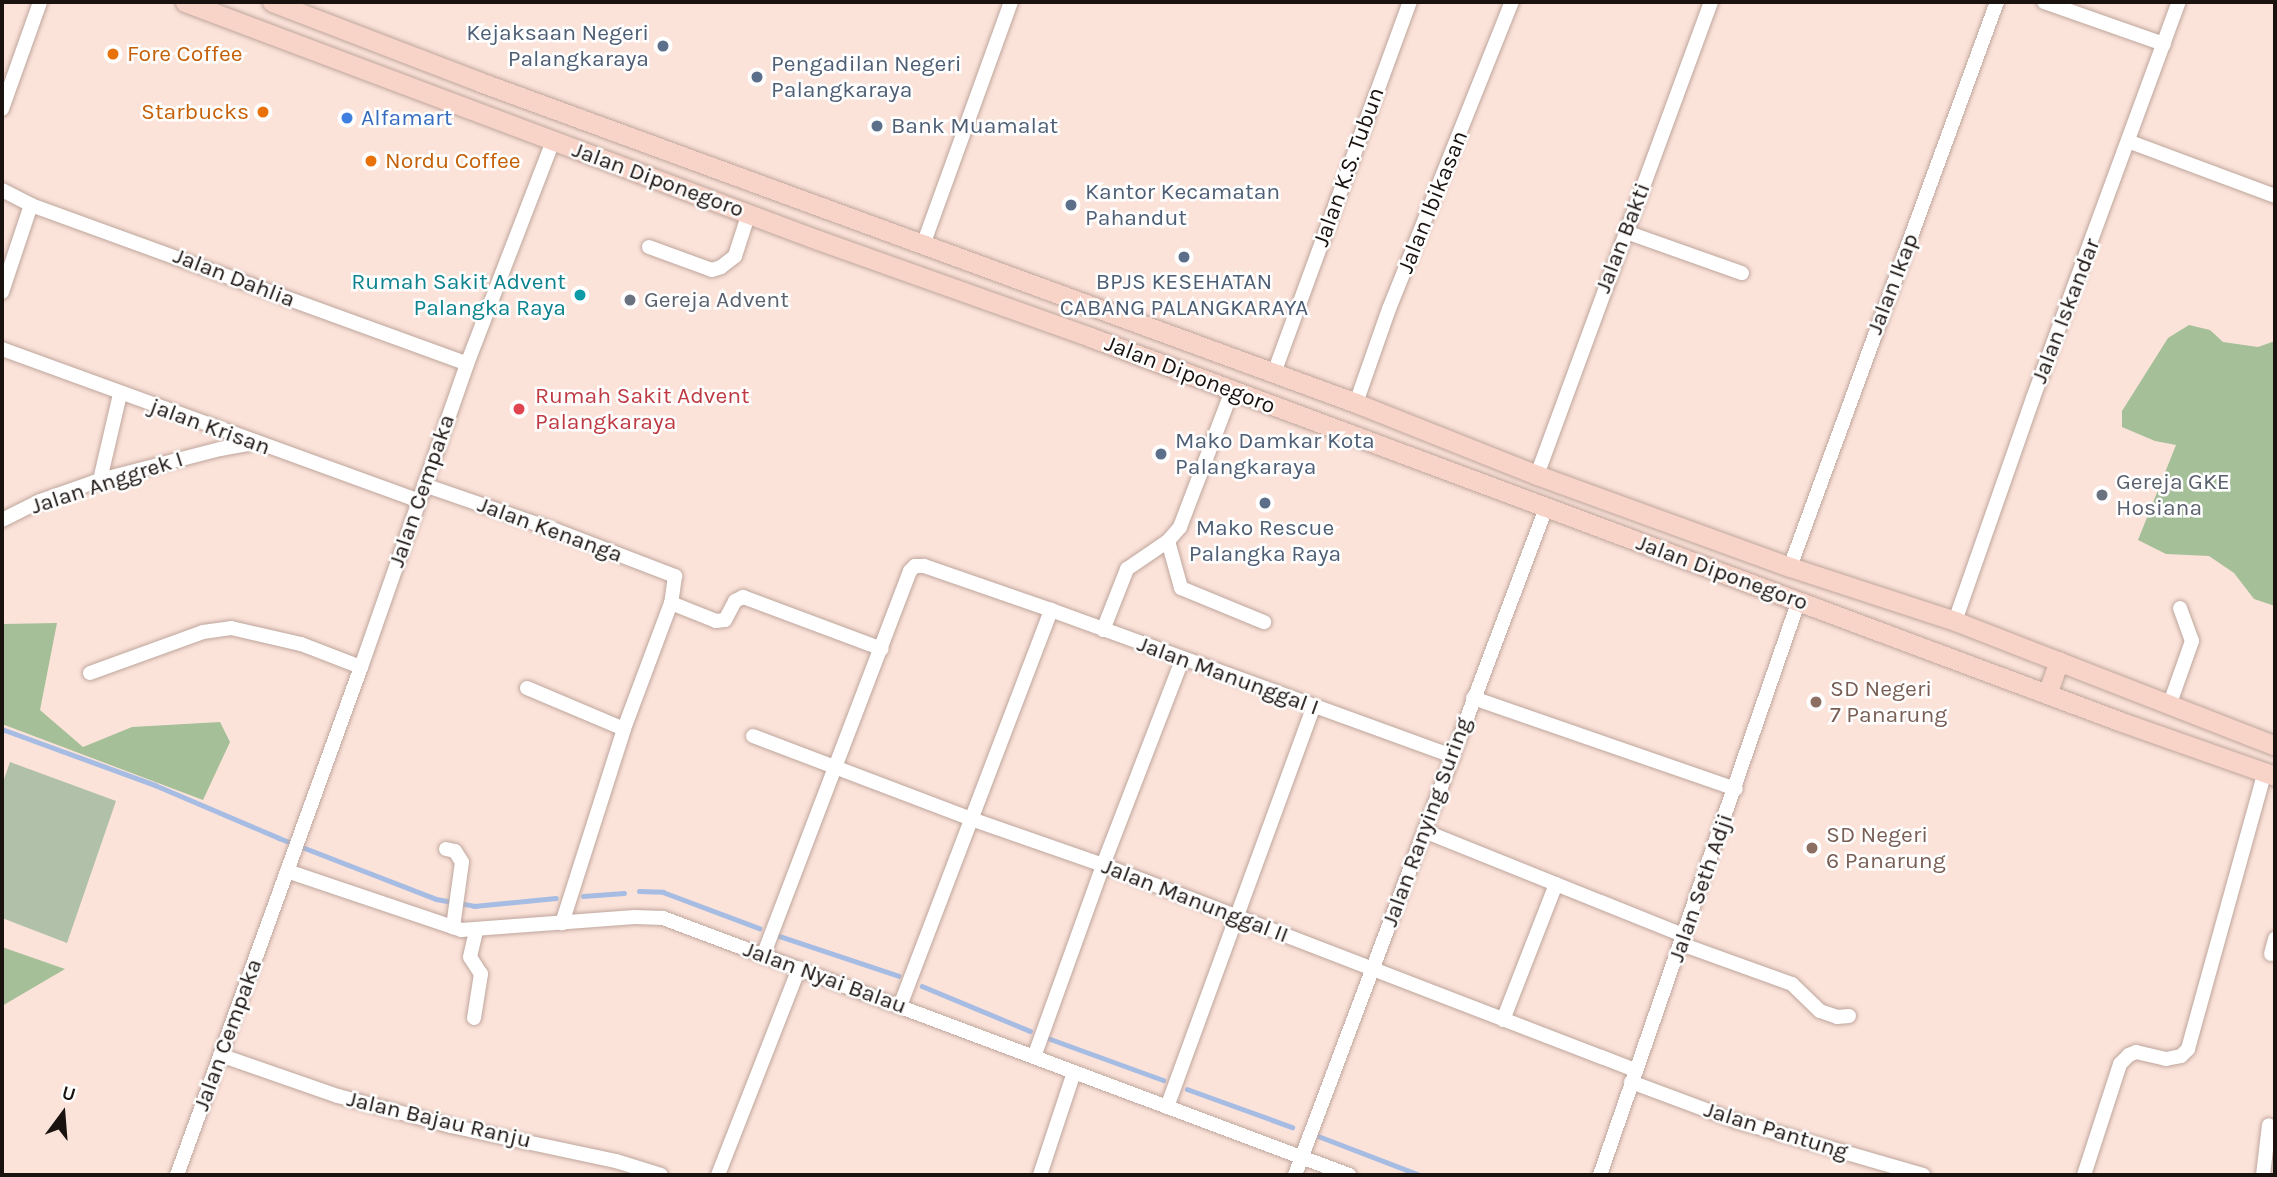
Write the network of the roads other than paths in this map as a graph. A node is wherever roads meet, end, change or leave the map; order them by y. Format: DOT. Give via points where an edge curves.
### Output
graph roads {
  1 [pos="40,2"];
  2 [pos="185,2"];
  3 [pos="272,2"];
  4 [pos="1011,2"];
  5 [pos="1410,2"];
  6 [pos="1512,2"];
  7 [pos="1711,2"];
  8 [pos="1997,2"];
  9 [pos="2043,2"];
  10 [pos="2179,2"];
  11 [pos="307,8"];
  12 [pos="2164,44"];
  13 [pos="2,110"];
  14 [pos="563,112"];
  15 [pos="553,141"];
  16 [pos="2130,142"];
  17 [pos="705,165"];
  18 [pos="2,190"];
  19 [pos="695,193"];
  20 [pos="2275,196"];
  21 [pos="31,205"];
  22 [pos="749,213"];
  23 [pos="1626,232"];
  24 [pos="923,245"];
  25 [pos="649,247"];
  26 [pos="1742,273"];
  27 [pos="2,292"];
  28 [pos="1100,309"];
  29 [pos="1090,337"];
  30 [pos="2,349"];
  31 [pos="467,364"];
  32 [pos="1274,373"];
  33 [pos="1232,391"];
  34 [pos="120,394"];
  35 [pos="1356,403"];
  36 [pos="255,443"];
  37 [pos="1537,475"];
  38 [pos="100,480"];
  39 [pos="424,485"];
  40 [pos="419,501"];
  41 [pos="1546,508"];
  42 [pos="2,520"];
  43 [pos="1168,541"];
  44 [pos="1790,567"];
  45 [pos="1798,600"];
  46 [pos="671,603"];
  47 [pos="2180,608"];
  48 [pos="1051,610"];
  49 [pos="1955,621"];
  50 [pos="1264,622"];
  51 [pos="1103,629"];
  52 [pos="882,649"];
  53 [pos="1182,660"];
  54 [pos="2059,661"];
  55 [pos="361,667"];
  56 [pos="90,673"];
  57 [pos="527,688"];
  58 [pos="2130,690"];
  59 [pos="2046,694"];
  60 [pos="1473,698"];
  61 [pos="2169,706"];
  62 [pos="1313,708"];
  63 [pos="2119,721"];
  64 [pos="624,729"];
  65 [pos="753,736"];
  66 [pos="2275,746"];
  67 [pos="1453,756"];
  68 [pos="837,768"];
  69 [pos="2270,774"];
  70 [pos="1735,789"];
  71 [pos="971,819"];
  72 [pos="1424,831"];
  73 [pos="446,849"];
  74 [pos="1103,864"];
  75 [pos="287,872"];
  76 [pos="1556,884"];
  77 [pos="564,913"];
  78 [pos="455,917"];
  79 [pos="1235,917"];
  80 [pos="476,930"];
  81 [pos="2275,939"];
  82 [pos="1683,940"];
  83 [pos="767,946"];
  84 [pos="2271,954"];
  85 [pos="799,968"];
  86 [pos="1372,971"];
  87 [pos="904,996"];
  88 [pos="1849,1016"];
  89 [pos="474,1018"];
  90 [pos="1503,1020"];
  91 [pos="1037,1048"];
  92 [pos="220,1055"];
  93 [pos="1074,1072"];
  94 [pos="1633,1075"];
  95 [pos="1171,1097"];
  96 [pos="2269,1125"];
  97 [pos="1305,1147"];
  98 [pos="177,1175"];
  99 [pos="661,1175"];
  100 [pos="718,1175"];
  101 [pos="1040,1175"];
  102 [pos="1295,1175"];
  103 [pos="1349,1175"];
  104 [pos="1600,1175"];
  105 [pos="1923,1175"];
  106 [pos="2084,1175"];
  107 [pos="2263,1175"];
  1 -- 13 [label="street"];
  2 -- 15 [label="main road, Jalan Diponegoro"];
  3 -- 11 [label="main road, Jalan Diponegoro"];
  4 -- 24 [label="street"];
  5 -- 32 [label="street, Jalan K.S. Tubun"];
  6 -- 35 [label="street, Jalan Ibikasan"];
  7 -- 23 [label="street, Jalan Bakti"];
  8 -- 44 [label="street, Jalan Ikap"];
  9 -- 12 [label="street"];
  10 -- 12 [label="street, Jalan Iskandar"];
  11 -- 14 [label="main road, Jalan Diponegoro"];
  12 -- 16 [label="street, Jalan Iskandar"];
  14 -- 15 [label="main road"];
  14 -- 17 [label="main road, Jalan Diponegoro"];
  15 -- 19 [label="main road, Jalan Diponegoro"];
  15 -- 31 [label="street, Jalan Cempaka"];
  16 -- 20 [label="street"];
  16 -- 49 [label="street, Jalan Iskandar"];
  17 -- 19 [label="main road"];
  17 -- 24 [label="main road, Jalan Diponegoro"];
  18 -- 21 [label="street, Jalan Dahlia"];
  19 -- 22 [label="main road, Jalan Diponegoro"];
  21 -- 27 [label="street"];
  21 -- 31 [label="street, Jalan Dahlia"];
  22 -- 25 [label="street" via="735,256 721,267 712,270"];
  22 -- 29 [label="main road, Jalan Diponegoro"];
  23 -- 26 [label="street"];
  23 -- 37 [label="street, Jalan Bakti"];
  24 -- 28 [label="main road, Jalan Diponegoro"];
  28 -- 29 [label="main road"];
  28 -- 32 [label="main road, Jalan Diponegoro"];
  29 -- 33 [label="main road, Jalan Diponegoro"];
  30 -- 34 [label="street, jalan Krisan"];
  31 -- 39 [label="street, Jalan Cempaka"];
  32 -- 35 [label="main road, Jalan Diponegoro"];
  33 -- 41 [label="main road, Jalan Diponegoro"];
  33 -- 43 [label="street" via="1180,527"];
  34 -- 36 [label="street, jalan Krisan"];
  34 -- 38 [label="street"];
  35 -- 37 [label="main road, Jalan Diponegoro"];
  36 -- 38 [label="street, Jalan Anggrek I"];
  36 -- 40 [label="street, jalan Krisan"];
  37 -- 44 [label="main road, Jalan Diponegoro"];
  38 -- 42 [label="street, Jalan Anggrek I"];
  39 -- 40 [label="street, Jalan Cempaka"];
  39 -- 46 [label="street, Jalan Kenanga" via="675,576"];
  40 -- 55 [label="street, Jalan Cempaka"];
  41 -- 45 [label="main road, Jalan Diponegoro"];
  41 -- 60 [label="street, Jalan Ranying Suring"];
  43 -- 50 [label="street" via="1181,588"];
  43 -- 51 [label="street" via="1127,569"];
  44 -- 49 [label="main road, Jalan Diponegoro"];
  45 -- 59 [label="main road, Jalan Diponegoro"];
  45 -- 70 [label="street, Jalan Seth Adji"];
  46 -- 52 [label="street" via="725,621 735,601 743,597"];
  46 -- 64 [label="street"];
  47 -- 61 [label="street" via="2192,641"];
  48 -- 51 [label="street, Jalan Manunggal I"];
  48 -- 52 [label="street, Jalan Manunggal I" via="915,566"];
  48 -- 71 [label="street"];
  49 -- 54 [label="main road, Jalan Diponegoro"];
  51 -- 53 [label="street, Jalan Manunggal I"];
  52 -- 68 [label="street"];
  53 -- 62 [label="street, Jalan Manunggal I"];
  53 -- 74 [label="street"];
  54 -- 58 [label="main road, Jalan Diponegoro"];
  54 -- 59 [label="main road"];
  55 -- 56 [label="street" via="301,644 231,628 203,632"];
  55 -- 75 [label="street, Jalan Cempaka"];
  57 -- 64 [label="street"];
  58 -- 61 [label="main road, Jalan Diponegoro"];
  58 -- 63 [label="main road"];
  59 -- 63 [label="main road, Jalan Diponegoro"];
  60 -- 67 [label="street, Jalan Ranying Suring"];
  60 -- 70 [label="street"];
  61 -- 66 [label="main road, Jalan Diponegoro"];
  62 -- 67 [label="street, Jalan Manunggal I"];
  62 -- 79 [label="street"];
  63 -- 69 [label="main road, Jalan Diponegoro"];
  64 -- 77 [label="street"];
  65 -- 68 [label="street, Jalan Manunggal II"];
  67 -- 72 [label="street, Jalan Ranying Suring"];
  68 -- 71 [label="street, Jalan Manunggal II"];
  68 -- 83 [label="street"];
  69 -- 106 [label="street" via="2188,1049 2166,1059 2136,1052 2120,1064"];
  70 -- 82 [label="street, Jalan Seth Adji"];
  71 -- 74 [label="street, Jalan Manunggal II"];
  71 -- 87 [label="street"];
  72 -- 76 [label="street"];
  72 -- 86 [label="street, Jalan Ranying Suring"];
  73 -- 78 [label="street" via="455,850 463,862"];
  74 -- 79 [label="street, Jalan Manunggal II"];
  74 -- 91 [label="street"];
  75 -- 78 [label="street, Jalan Nyai Balau"];
  75 -- 92 [label="street, Jalan Cempaka"];
  76 -- 82 [label="street"];
  76 -- 90 [label="street"];
  77 -- 80 [label="street, Jalan Nyai Balau"];
  77 -- 83 [label="street, Jalan Nyai Balau" via="650,916"];
  78 -- 80 [label="street, Jalan Nyai Balau"];
  79 -- 86 [label="street, Jalan Manunggal II"];
  79 -- 95 [label="street"];
  80 -- 89 [label="street" via="470,957 481,974 481,984"];
  81 -- 84 [label="street"];
  82 -- 88 [label="street" via="1792,984 1820,1011"];
  82 -- 94 [label="street, Jalan Seth Adji"];
  83 -- 85 [label="street, Jalan Nyai Balau"];
  85 -- 87 [label="street, Jalan Nyai Balau"];
  85 -- 100 [label="street"];
  86 -- 90 [label="street, Jalan Manunggal II"];
  86 -- 97 [label="street, Jalan Ranying Suring"];
  87 -- 91 [label="street, Jalan Nyai Balau"];
  90 -- 94 [label="street, Jalan Manunggal II"];
  91 -- 93 [label="street, Jalan Nyai Balau"];
  92 -- 98 [label="street, Jalan Cempaka"];
  92 -- 99 [label="street, Jalan Bajau Ranju" via="338,1096"];
  93 -- 95 [label="street, Jalan Nyai Balau"];
  93 -- 101 [label="street"];
  94 -- 104 [label="street, Jalan Seth Adji"];
  94 -- 105 [label="street, Jalan Pantung" via="1736,1121"];
  95 -- 97 [label="street, Jalan Nyai Balau"];
  96 -- 107 [label="street"];
  97 -- 102 [label="street, Jalan Ranying Suring"];
  97 -- 103 [label="street, Jalan Nyai Balau"];
}
